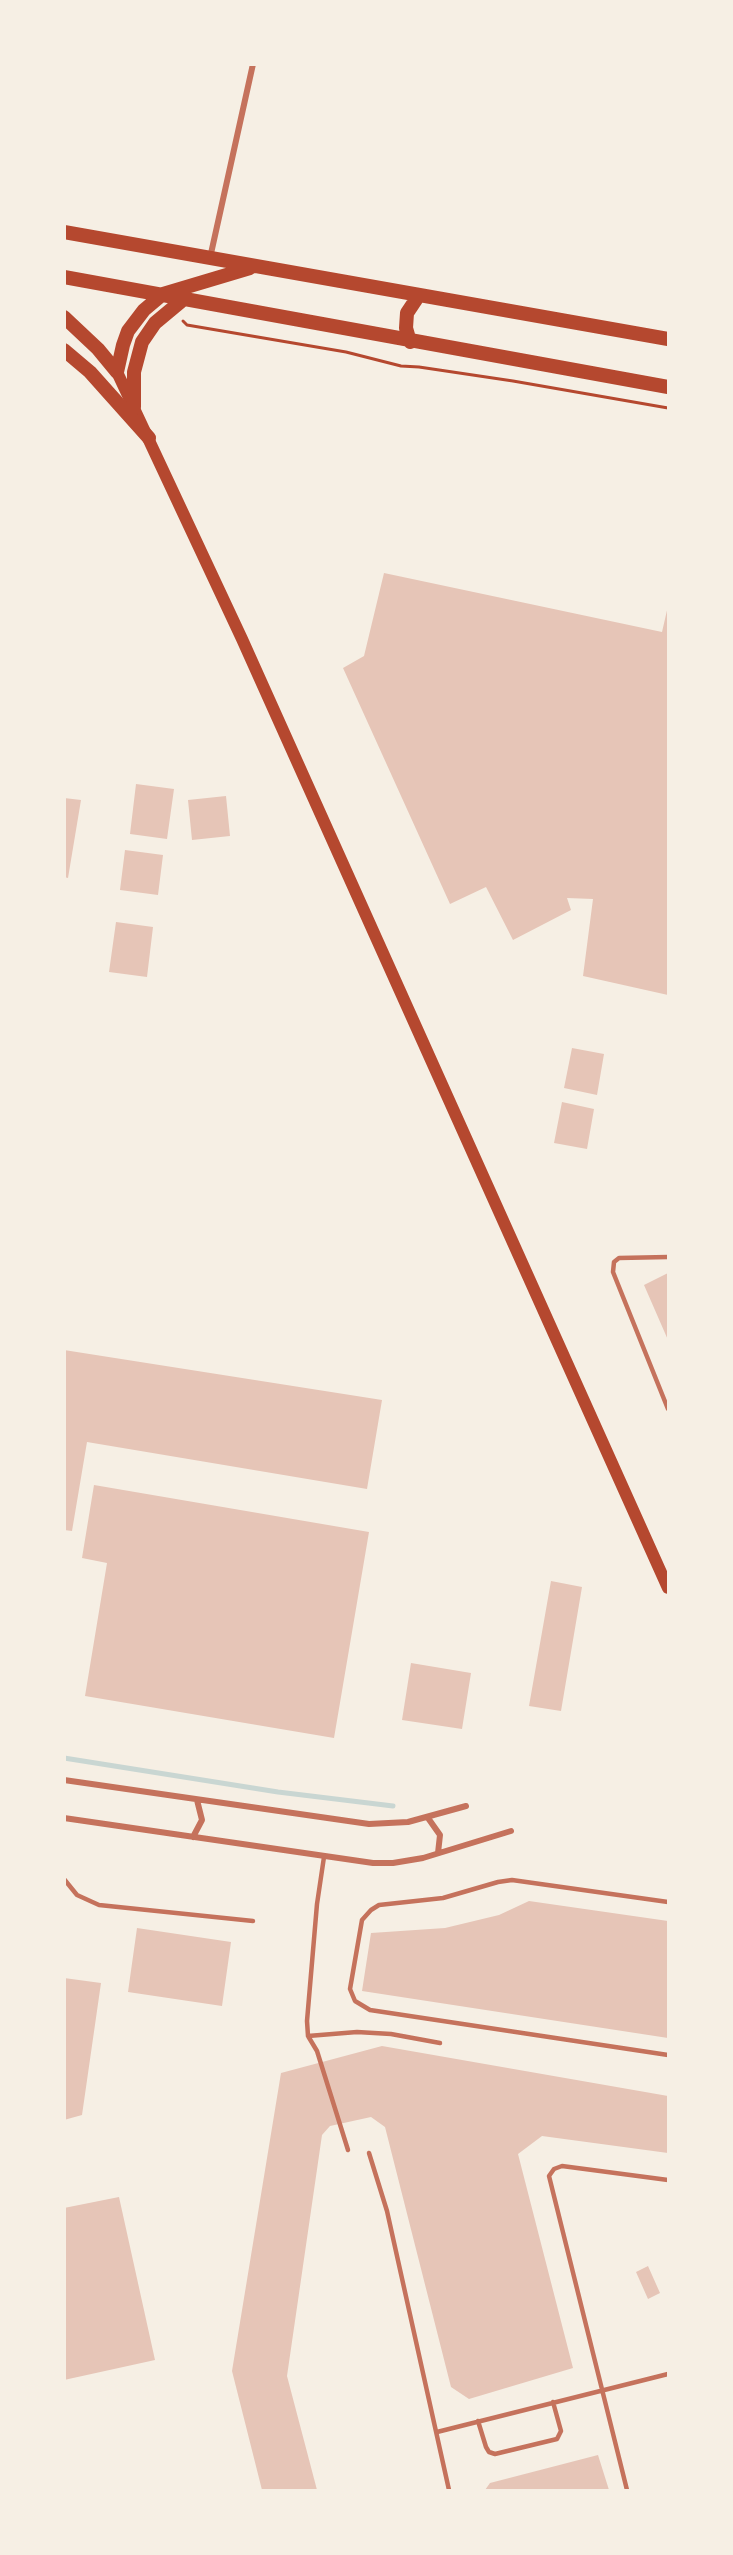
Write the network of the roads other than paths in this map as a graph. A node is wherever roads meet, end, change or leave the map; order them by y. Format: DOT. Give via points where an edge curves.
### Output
graph roads {
  1 [pos="253,64"];
  2 [pos="64,232"];
  3 [pos="210,258"];
  4 [pos="256,266"];
  5 [pos="64,277"];
  6 [pos="163,294"];
  7 [pos="419,295"];
  8 [pos="185,298"];
  9 [pos="64,316"];
  10 [pos="669,339"];
  11 [pos="410,342"];
  12 [pos="64,350"];
  13 [pos="117,372"];
  14 [pos="669,387"];
  15 [pos="134,407"];
  16 [pos="149,438"];
  17 [pos="669,1257"];
  18 [pos="669,1409"];
  19 [pos="669,1588"];
  20 [pos="64,1780"];
  21 [pos="197,1800"];
  22 [pos="466,1806"];
  23 [pos="64,1818"];
  24 [pos="428,1818"];
  25 [pos="511,1831"];
  26 [pos="193,1837"];
  27 [pos="438,1853"];
  28 [pos="324,1857"];
  29 [pos="64,1879"];
  30 [pos="669,1902"];
  31 [pos="254,1921"];
  32 [pos="308,2036"];
  33 [pos="440,2043"];
  34 [pos="669,2055"];
  35 [pos="348,2150"];
  36 [pos="369,2153"];
  37 [pos="669,2180"];
  38 [pos="669,2374"];
  39 [pos="601,2390"];
  40 [pos="553,2402"];
  41 [pos="478,2421"];
  42 [pos="437,2432"];
  43 [pos="449,2490"];
  44 [pos="627,2490"];
  1 -- 3 [label="street"];
  2 -- 3 [label="main road"];
  3 -- 4 [label="main road"];
  4 -- 6 [label="main road"];
  4 -- 7 [label="main road"];
  5 -- 6 [label="main road"];
  6 -- 8 [label="main road"];
  6 -- 13 [label="main road" via="144,310 129,332"];
  7 -- 10 [label="main road"];
  7 -- 11 [label="main road" via="407,313 405,328"];
  8 -- 11 [label="main road"];
  8 -- 15 [label="main road" via="148,332 138,352"];
  9 -- 13 [label="main road"];
  11 -- 14 [label="main road"];
  12 -- 16 [label="main road"];
  13 -- 15 [label="main road"];
  15 -- 16 [label="main road"];
  16 -- 19 [label="main road"];
  17 -- 18 [label="lane" via="619,1258 614,1262 613,1272"];
  20 -- 21 [label="street"];
  21 -- 24 [label="street" via="369,1824"];
  21 -- 26 [label="street" via="202,1820"];
  22 -- 24 [label="street"];
  23 -- 26 [label="street"];
  24 -- 27 [label="street" via="440,1834"];
  25 -- 27 [label="street"];
  26 -- 28 [label="street"];
  27 -- 28 [label="street" via="393,1863"];
  28 -- 32 [label="lane"];
  29 -- 31 [label="lane" via="77,1895 99,1905"];
  30 -- 34 [label="lane" via="512,1880 443,1898 379,1905 362,1920 350,1989 355,2001 370,2010"];
  32 -- 33 [label="lane" via="357,2032"];
  32 -- 35 [label="lane" via="317,2051"];
  36 -- 42 [label="lane" via="387,2211"];
  37 -- 39 [label="lane" via="562,2166 549,2176"];
  38 -- 39 [label="lane"];
  39 -- 40 [label="lane"];
  39 -- 44 [label="lane"];
  40 -- 41 [label="lane"];
  40 -- 41 [label="lane" via="561,2431 557,2439 495,2454 486,2447"];
  41 -- 42 [label="lane"];
  42 -- 43 [label="lane"];
}
